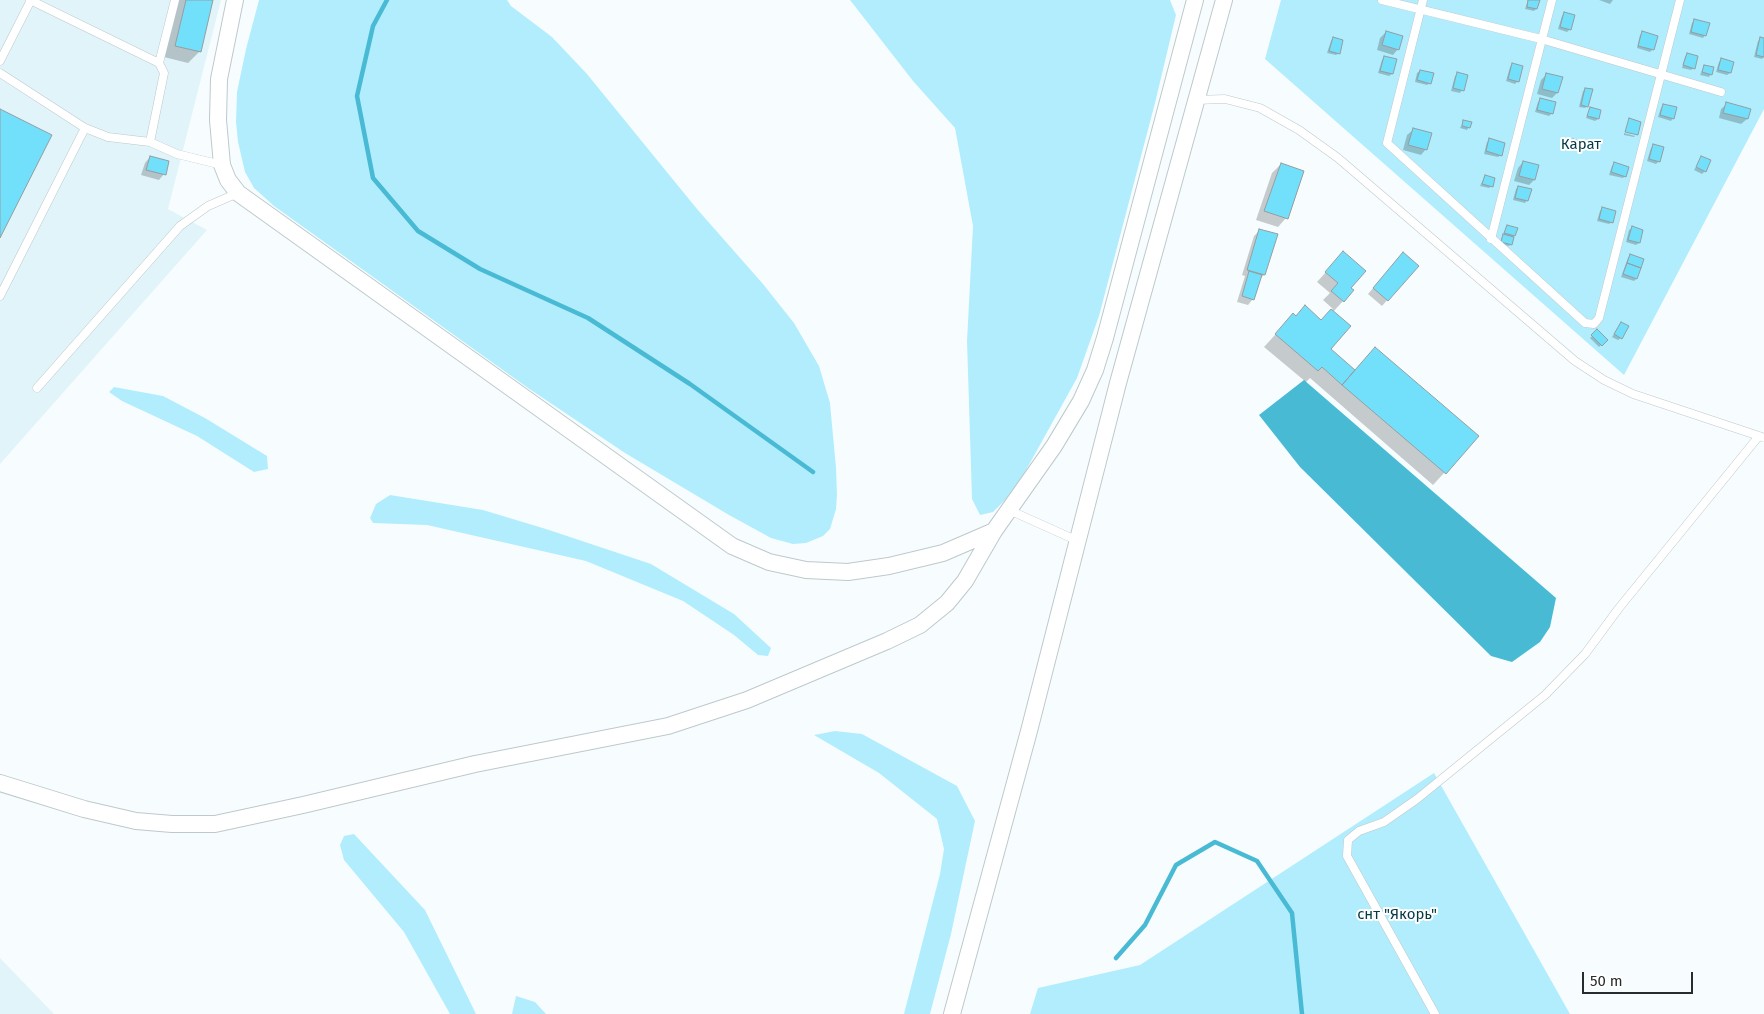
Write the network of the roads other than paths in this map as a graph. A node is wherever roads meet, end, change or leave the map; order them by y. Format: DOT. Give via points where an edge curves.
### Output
graph roads {
  1 [pos="30,0"];
  2 [pos="175,0"];
  3 [pos="235,0"];
  4 [pos="1195,0"];
  5 [pos="1224,0"];
  6 [pos="1382,0"];
  7 [pos="1423,0"];
  8 [pos="1552,0"];
  9 [pos="1680,0"];
  10 [pos="1420,9"];
  11 [pos="1542,40"];
  12 [pos="0,61"];
  13 [pos="159,63"];
  14 [pos="0,73"];
  15 [pos="1660,74"];
  16 [pos="1720,92"];
  17 [pos="1195,100"];
  18 [pos="85,128"];
  19 [pos="150,142"];
  20 [pos="222,165"];
  21 [pos="238,193"];
  22 [pos="1491,239"];
  23 [pos="0,296"];
  24 [pos="37,388"];
  25 [pos="1762,437"];
  26 [pos="1009,510"];
  27 [pos="994,531"];
  28 [pos="1078,541"];
  29 [pos="0,782"];
  30 [pos="952,1014"];
  31 [pos="1435,1014"];
  1 -- 12 [label="lane"];
  1 -- 13 [label="lane"];
  2 -- 13 [label="lane"];
  3 -- 20 [label="street" via="219,79"];
  4 -- 26 [label="street" via="1095,370 1082,401"];
  5 -- 17 [label="street"];
  6 -- 10 [label="lane"];
  7 -- 10 [label="lane"];
  8 -- 11 [label="lane"];
  9 -- 15 [label="lane"];
  10 -- 11 [label="lane"];
  10 -- 22 [label="lane" via="1387,143"];
  11 -- 15 [label="lane"];
  11 -- 22 [label="lane"];
  13 -- 19 [label="lane" via="164,73"];
  14 -- 18 [label="lane"];
  15 -- 16 [label="lane"];
  15 -- 22 [label="lane" via="1599,318 1594,324 1585,323"];
  17 -- 25 [label="lane" via="1225,99 1260,108 1299,130 1338,158 1575,361 1604,380 1633,394"];
  17 -- 28 [label="street"];
  18 -- 19 [label="lane" via="108,138"];
  18 -- 23 [label="lane"];
  19 -- 20 [label="lane" via="177,154"];
  20 -- 21 [label="street"];
  21 -- 24 [label="lane" via="208,206 180,226"];
  21 -- 27 [label="street" via="732,546 769,562 806,570 848,572 943,553"];
  25 -- 31 [label="lane" via="1584,654 1544,695 1417,799 1384,822 1348,840 1347,856"];
  26 -- 27 [label="street"];
  26 -- 28 [label="lane"];
  27 -- 29 [label="street" via="959,588 947,603 920,625 747,700 668,726 475,764 215,824 136,821 84,809"];
  28 -- 30 [label="street" via="1030,731"];
}
